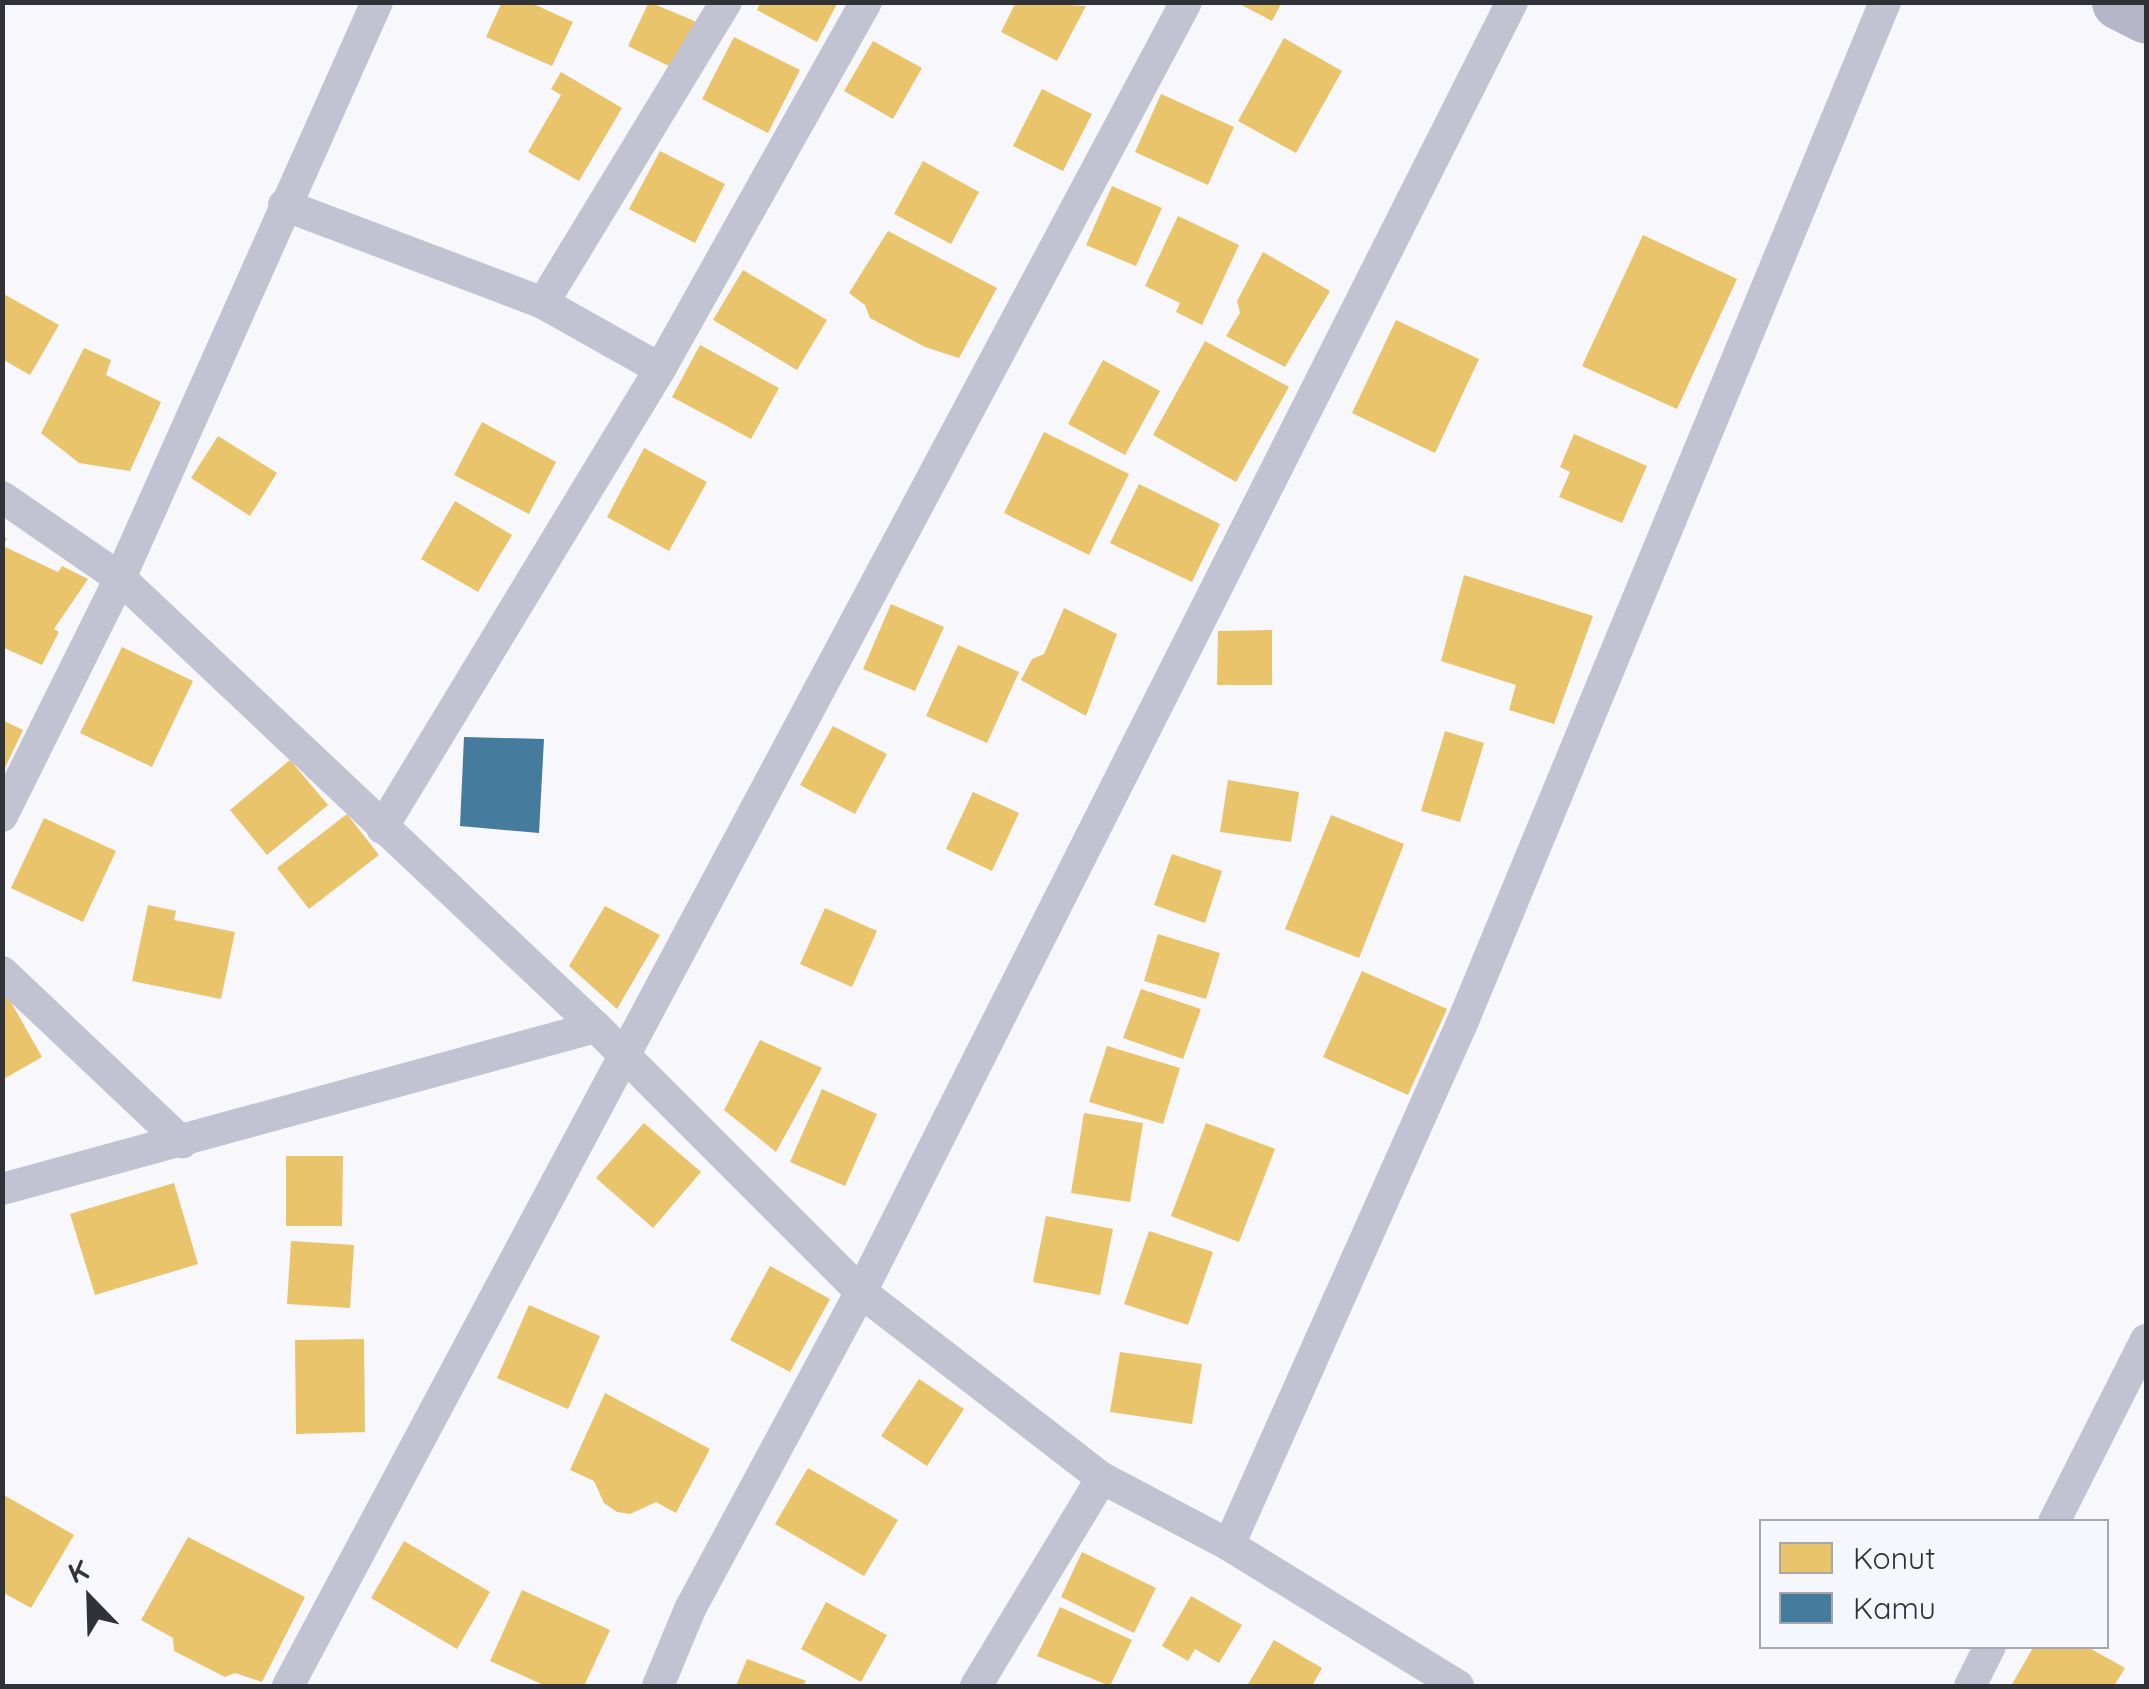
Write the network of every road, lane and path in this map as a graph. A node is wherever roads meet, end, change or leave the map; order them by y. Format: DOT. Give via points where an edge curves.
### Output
graph roads {
  1 [pos="377,2"];
  2 [pos="726,2"];
  3 [pos="866,2"];
  4 [pos="1186,2"];
  5 [pos="1512,2"];
  6 [pos="1885,2"];
  7 [pos="2119,2"];
  8 [pos="2146,16"];
  9 [pos="284,205"];
  10 [pos="543,303"];
  11 [pos="660,368"];
  12 [pos="2,497"];
  13 [pos="120,578"];
  14 [pos="2,816"];
  15 [pos="382,828"];
  16 [pos="2,972"];
  17 [pos="596,1028"];
  18 [pos="623,1058"];
  19 [pos="182,1142"];
  20 [pos="2,1189"];
  21 [pos="860,1292"];
  22 [pos="2146,1340"];
  23 [pos="2136,1386"];
  24 [pos="1102,1478"];
  25 [pos="2056,1519"];
  26 [pos="1229,1545"];
  27 [pos="1988,1649"];
  28 [pos="288,1686"];
  29 [pos="658,1686"];
  30 [pos="976,1686"];
  31 [pos="1458,1686"];
  32 [pos="1970,1686"];
  1 -- 9 [label="street"];
  2 -- 10 [label="street"];
  3 -- 11 [label="street"];
  4 -- 18 [label="street"];
  5 -- 21 [label="street"];
  6 -- 26 [label="street" via="1463,1021"];
  7 -- 8 [label="highway"];
  9 -- 10 [label="street"];
  9 -- 13 [label="street"];
  10 -- 11 [label="street"];
  11 -- 15 [label="street"];
  12 -- 13 [label="street"];
  13 -- 14 [label="street"];
  13 -- 15 [label="street"];
  15 -- 17 [label="street"];
  16 -- 19 [label="street"];
  17 -- 18 [label="street"];
  17 -- 19 [label="street"];
  18 -- 21 [label="street"];
  18 -- 28 [label="street"];
  19 -- 20 [label="street"];
  21 -- 24 [label="street"];
  21 -- 29 [label="street" via="690,1609"];
  22 -- 23 [label="street"];
  23 -- 25 [label="street"];
  24 -- 26 [label="street"];
  24 -- 30 [label="street"];
  26 -- 31 [label="street"];
  27 -- 32 [label="street"];
}
